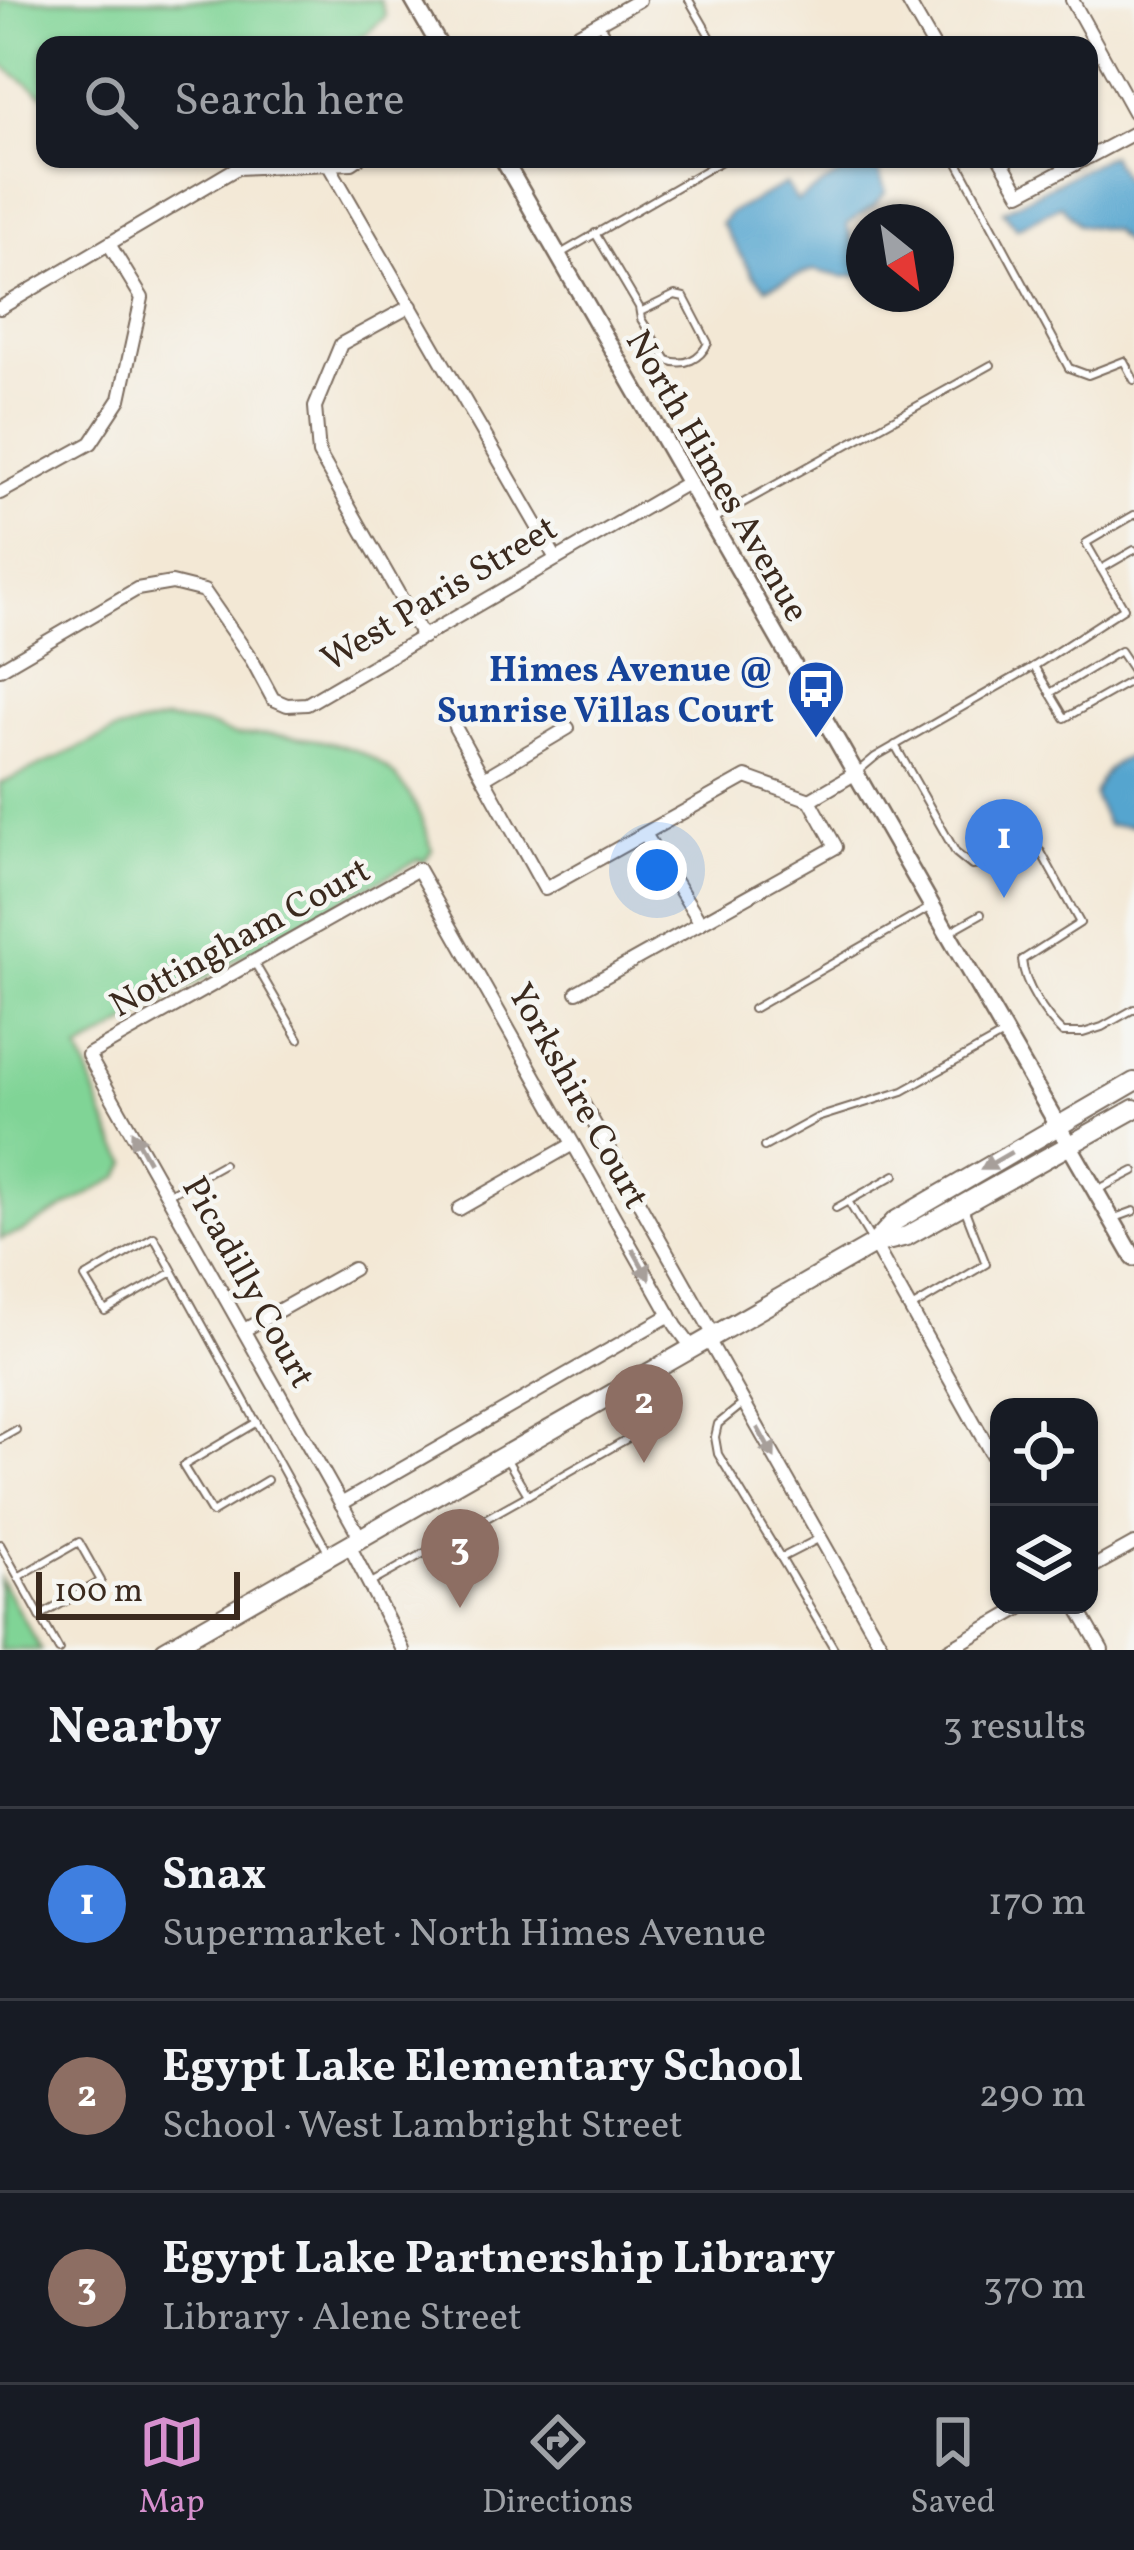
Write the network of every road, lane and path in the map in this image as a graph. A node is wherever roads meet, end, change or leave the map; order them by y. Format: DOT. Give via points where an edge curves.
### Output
graph roads {
  1 [pos="413,0"];
  2 [pos="639,0"];
  3 [pos="688,0"];
  4 [pos="907,0"];
  5 [pos="1072,0"];
  6 [pos="599,22"];
  7 [pos="434,36"];
  8 [pos="575,36"];
  9 [pos="608,36"];
  10 [pos="710,36"];
  11 [pos="928,36"];
  12 [pos="1092,36"];
  13 [pos="1098,47"];
  14 [pos="1134,112"];
  15 [pos="1134,133"];
  16 [pos="1098,152"];
  17 [pos="237,168"];
  18 [pos="330,168"];
  19 [pos="508,168"];
  20 [pos="709,168"];
  21 [pos="961,168"];
  22 [pos="1005,168"];
  23 [pos="1068,168"];
  24 [pos="595,233"];
  25 [pos="109,244"];
  26 [pos="559,255"];
  27 [pos="411,306"];
  28 [pos="0,308"];
  29 [pos="640,312"];
  30 [pos="991,365"];
  31 [pos="1134,380"];
  32 [pos="689,482"];
  33 [pos="0,494"];
  34 [pos="1134,515"];
  35 [pos="711,520"];
  36 [pos="1134,550"];
  37 [pos="555,557"];
  38 [pos="1101,569"];
  39 [pos="423,637"];
  40 [pos="1034,667"];
  41 [pos="0,669"];
  42 [pos="1134,676"];
  43 [pos="1050,693"];
  44 [pos="455,727"];
  45 [pos="568,728"];
  46 [pos="895,745"];
  47 [pos="856,773"];
  48 [pos="484,778"];
  49 [pos="810,800"];
  50 [pos="645,835"];
  51 [pos="418,869"];
  52 [pos="933,906"];
  53 [pos="981,914"];
  54 [pos="701,923"];
  55 [pos="948,933"];
  56 [pos="254,962"];
  57 [pos="578,992"];
  58 [pos="753,1010"];
  59 [pos="1134,1010"];
  60 [pos="1006,1033"];
  61 [pos="298,1039"];
  62 [pos="88,1055"];
  63 [pos="559,1061"];
  64 [pos="1134,1082"];
  65 [pos="1134,1109"];
  66 [pos="1059,1124"];
  67 [pos="573,1144"];
  68 [pos="1070,1145"];
  69 [pos="764,1147"];
  70 [pos="224,1164"];
  71 [pos="1134,1171"];
  72 [pos="895,1175"];
  73 [pos="1096,1190"];
  74 [pos="167,1195"];
  75 [pos="848,1201"];
  76 [pos="962,1205"];
  77 [pos="836,1208"];
  78 [pos="459,1209"];
  79 [pos="1134,1211"];
  80 [pos="1112,1219"];
  81 [pos="874,1244"];
  82 [pos="1134,1258"];
  83 [pos="353,1269"];
  84 [pos="173,1272"];
  85 [pos="910,1309"];
  86 [pos="670,1316"];
  87 [pos="244,1330"];
  88 [pos="701,1345"];
  89 [pos="625,1388"];
  90 [pos="744,1403"];
  91 [pos="256,1422"];
  92 [pos="16,1430"];
  93 [pos="0,1439"];
  94 [pos="990,1452"];
  95 [pos="504,1455"];
  96 [pos="267,1480"];
  97 [pos="528,1495"];
  98 [pos="341,1504"];
  99 [pos="820,1538"];
  100 [pos="354,1541"];
  101 [pos="0,1544"];
  102 [pos="1134,1544"];
  103 [pos="330,1555"];
  104 [pos="781,1558"];
  105 [pos="1098,1564"];
  106 [pos="18,1577"];
  107 [pos="369,1584"];
  108 [pos="1010,1614"];
  109 [pos="1081,1614"];
  110 [pos="40,1616"];
  111 [pos="59,1650"];
  112 [pos="165,1650"];
  113 [pos="403,1650"];
  114 [pos="835,1650"];
  115 [pos="884,1650"];
  116 [pos="948,1650"];
  117 [pos="1102,1650"];
  1 -- 7 [label="street"];
  2 -- 6 [label="street"];
  3 -- 10 [label="lane"];
  4 -- 11 [label="street"];
  5 -- 12 [label="street"];
  6 -- 8 [label="street"];
  6 -- 9 [label="lane"];
  13 -- 14 [label="street"];
  15 -- 16 [label="street"];
  17 -- 25 [label="street"];
  18 -- 27 [label="street"];
  19 -- 26 [label="street, North Himes Avenue"];
  20 -- 24 [label="lane"];
  21 -- 31 [label="lane" via="1070,368 1088,375 1124,361"];
  22 -- 23 [label="street" via="1020,193"];
  24 -- 26 [label="lane"];
  24 -- 29 [label="lane"];
  25 -- 28 [label="street"];
  25 -- 33 [label="street" via="142,298 120,399 91,443"];
  26 -- 32 [label="street, North Himes Avenue"];
  27 -- 37 [label="street"];
  27 -- 39 [label="street" via="341,344 316,407 320,454"];
  29 -- 29 [label="lane" via="684,297 708,343 685,363 668,360"];
  30 -- 35 [label="lane"];
  32 -- 35 [label="street, North Himes Avenue"];
  32 -- 37 [label="street, West Paris Street"];
  34 -- 38 [label="lane" via="1086,543"];
  35 -- 47 [label="street, North Himes Avenue"];
  36 -- 38 [label="lane"];
  37 -- 39 [label="street, West Paris Street"];
  38 -- 40 [label="lane" via="1124,608"];
  39 -- 41 [label="street, West Paris Street" via="307,704 286,705 273,699 204,592 172,583 137,589"];
  40 -- 43 [label="lane"];
  40 -- 46 [label="lane"];
  42 -- 43 [label="lane" via="1065,718"];
  42 -- 43 [label="lane" via="1120,651"];
  44 -- 48 [label="street"];
  45 -- 48 [label="street"];
  46 -- 47 [label="lane"];
  46 -- 59 [label="lane" via="956,854 972,866 1026,840 1041,852 1080,923 1022,960 1051,1022 1063,1033 1083,1034"];
  47 -- 49 [label="street"];
  47 -- 52 [label="street, North Himes Avenue"];
  48 -- 50 [label="street" via="544,889"];
  49 -- 50 [label="street" via="746,777"];
  49 -- 54 [label="street" via="836,847"];
  50 -- 54 [label="street"];
  51 -- 56 [label="street, Nottingham Court"];
  51 -- 67 [label="street, Yorkshire Court"];
  52 -- 55 [label="street, North Himes Avenue"];
  52 -- 58 [label="lane"];
  53 -- 55 [label="lane"];
  54 -- 57 [label="street"];
  55 -- 60 [label="street, North Himes Avenue"];
  56 -- 61 [label="lane"];
  56 -- 62 [label="street, Nottingham Court"];
  60 -- 66 [label="street, North Himes Avenue"];
  60 -- 69 [label="lane" via="902,1091 817,1118"];
  74 -- 62 [label="street, Picadilly Court, one-way"];
  63 -- 88 [label="street" via="711,1330"];
  64 -- 66 [label="main road"];
  65 -- 68 [label="main road"];
  66 -- 68 [label="street, North Himes Avenue"];
  66 -- 81 [label="main road, one-way" via="895,1221"];
  67 -- 78 [label="street"];
  67 -- 86 [label="street, Yorkshire Court, one-way"];
  68 -- 73 [label="street, North Himes Avenue"];
  68 -- 76 [label="main road"];
  70 -- 74 [label="lane"];
  71 -- 73 [label="lane"];
  72 -- 75 [label="lane"];
  73 -- 80 [label="street, North Himes Avenue"];
  74 -- 87 [label="street, Picadilly Court"];
  75 -- 77 [label="lane"];
  75 -- 81 [label="lane"];
  76 -- 81 [label="main road" via="907,1236"];
  76 -- 85 [label="lane" via="986,1264"];
  79 -- 80 [label="lane"];
  80 -- 82 [label="street, North Himes Avenue"];
  81 -- 85 [label="street"];
  81 -- 88 [label="main road"];
  83 -- 87 [label="street"];
  84 -- 84 [label="lane" via="154,1237 85,1278 105,1310"];
  84 -- 91 [label="lane"];
  85 -- 94 [label="street"];
  86 -- 88 [label="street, Yorkshire Court"];
  86 -- 98 [label="street"];
  87 -- 98 [label="street, Picadilly Court"];
  88 -- 89 [label="main road"];
  88 -- 90 [label="street"];
  89 -- 95 [label="main road"];
  89 -- 97 [label="lane" via="643,1418 641,1431"];
  90 -- 99 [label="street, one-way"];
  90 -- 104 [label="lane" via="718,1424 718,1454"];
  91 -- 96 [label="lane" via="183,1466 212,1513"];
  91 -- 103 [label="lane"];
  92 -- 93 [label="lane"];
  95 -- 97 [label="lane"];
  95 -- 100 [label="main road"];
  97 -- 107 [label="lane"];
  98 -- 100 [label="street, Picadilly Court"];
  99 -- 104 [label="lane"];
  99 -- 115 [label="street"];
  100 -- 103 [label="main road"];
  100 -- 107 [label="street, Picadilly Court"];
  101 -- 106 [label="lane"];
  102 -- 105 [label="street"];
  103 -- 112 [label="main road"];
  104 -- 114 [label="lane"];
  106 -- 110 [label="lane"];
  106 -- 110 [label="lane" via="80,1542 101,1581"];
  107 -- 113 [label="street, Picadilly Court"];
  108 -- 116 [label="street"];
  109 -- 117 [label="street"];
  110 -- 111 [label="lane"];
}
